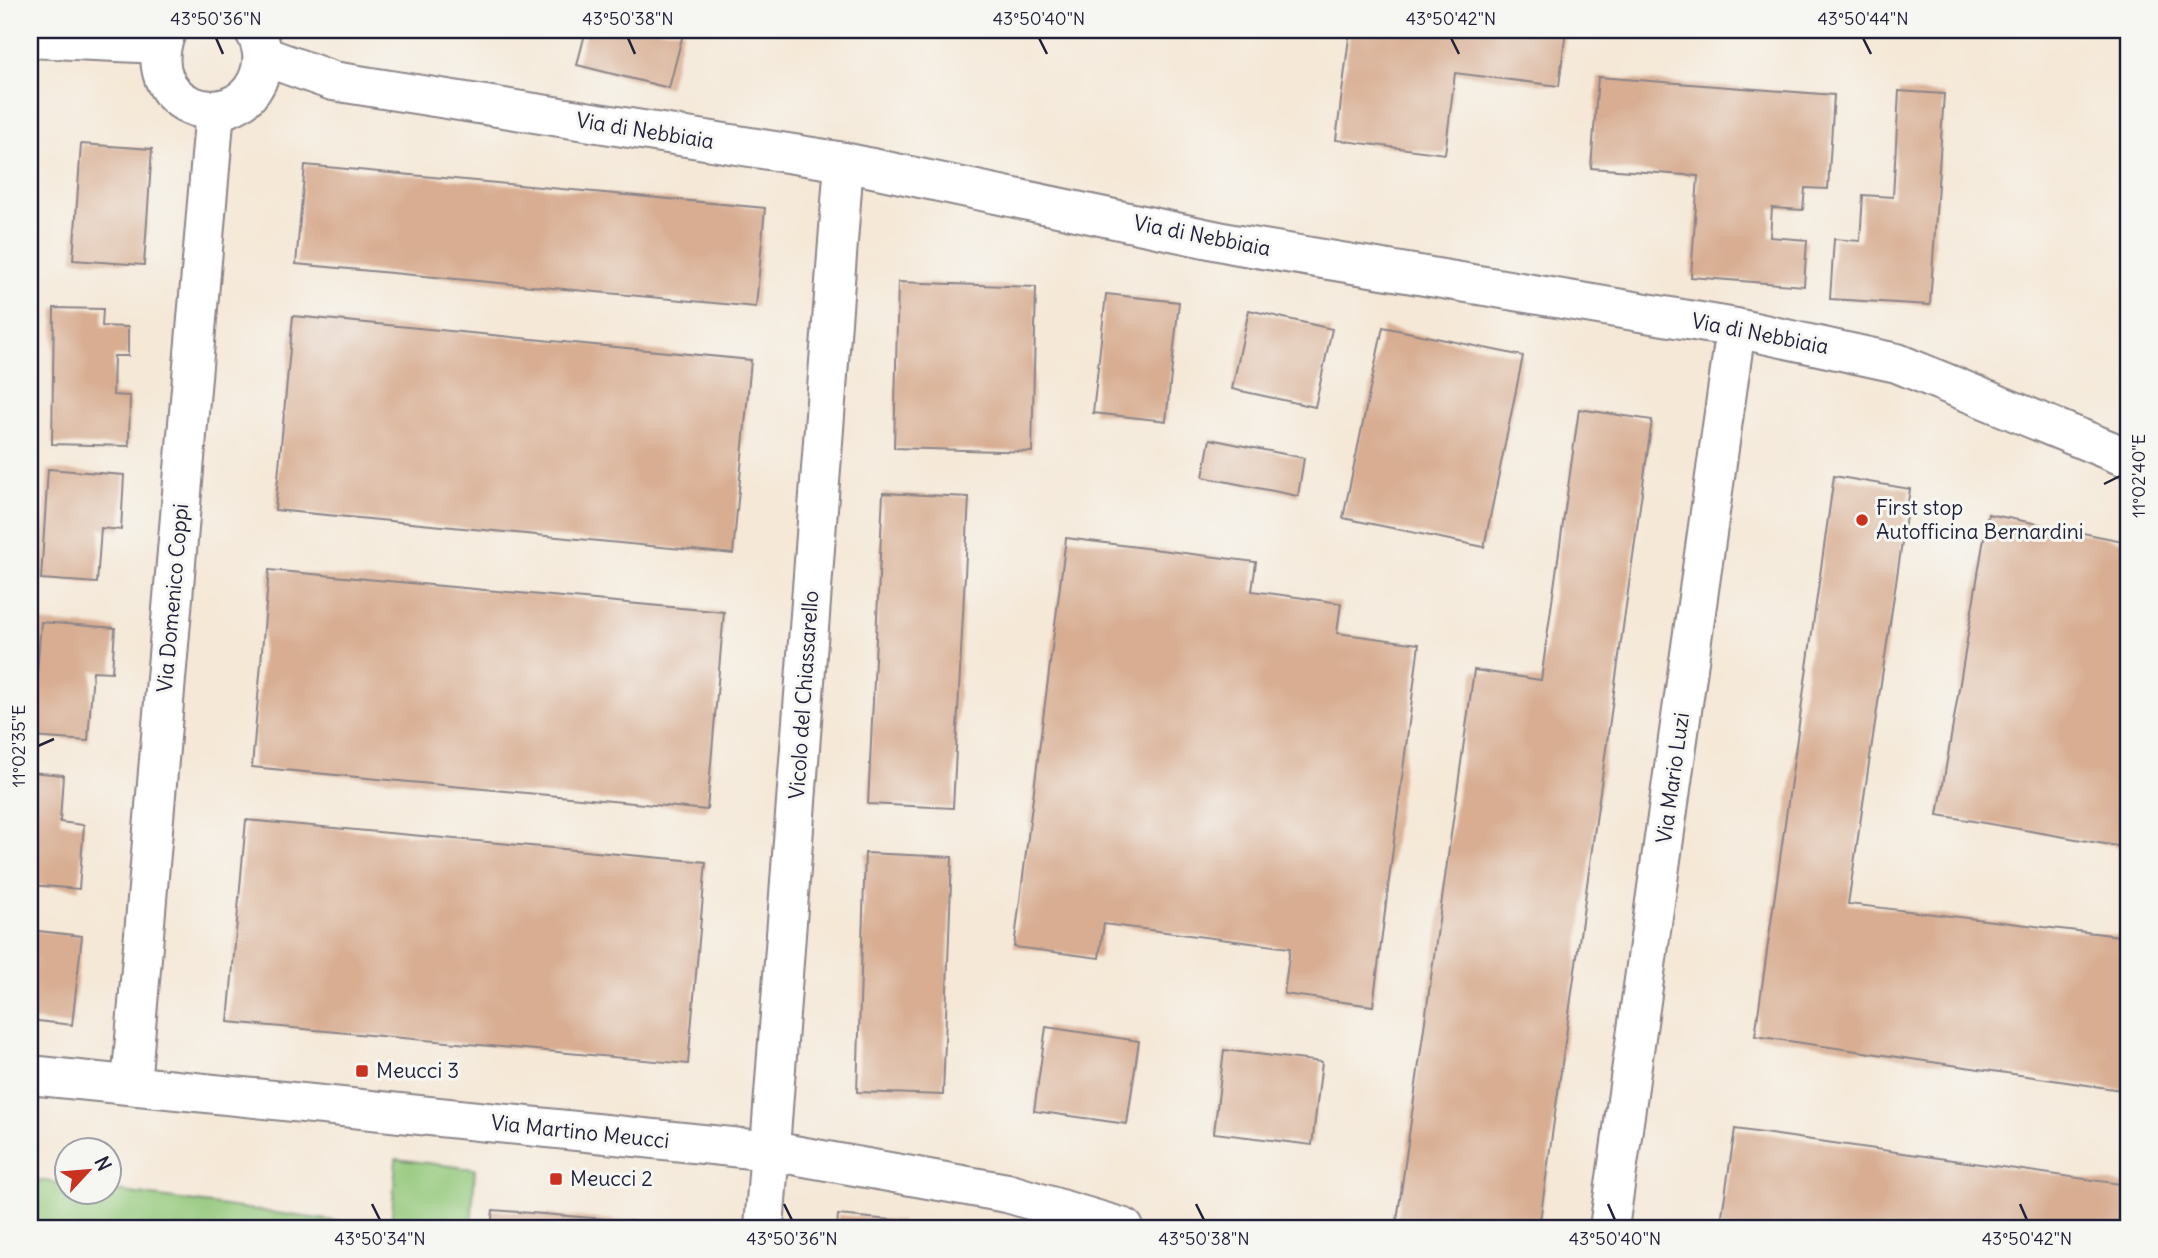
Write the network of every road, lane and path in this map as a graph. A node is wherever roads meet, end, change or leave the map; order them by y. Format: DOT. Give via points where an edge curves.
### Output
graph roads {
  1 [pos="164,37"];
  2 [pos="30,38"];
  3 [pos="259,43"];
  4 [pos="215,110"];
  5 [pos="844,162"];
  6 [pos="1736,328"];
  7 [pos="2128,458"];
  8 [pos="30,1075"];
  9 [pos="131,1086"];
  10 [pos="771,1151"];
  11 [pos="764,1228"];
  12 [pos="1124,1228"];
  13 [pos="1609,1228"];
  1 -- 2 [label="street"];
  1 -- 4 [label="street" via="160,69 171,91 183,102"];
  3 -- 4 [label="street, Via di Nebbiaia" via="261,72 254,86 244,99"];
  3 -- 5 [label="street, Via di Nebbiaia" via="333,81"];
  4 -- 9 [label="street, Via Domenico Coppi"];
  5 -- 6 [label="street, Via di Nebbiaia" via="1233,244"];
  5 -- 10 [label="street, Vicolo del Chiassarello"];
  6 -- 7 [label="street, Via di Nebbiaia" via="1897,363"];
  6 -- 13 [label="street, Via Mario Luzi"];
  8 -- 9 [label="street, Via Martino Meucci"];
  9 -- 10 [label="street, Via Martino Meucci"];
  10 -- 11 [label="street, Vicolo del Chiassarello"];
  10 -- 12 [label="street, Via Martino Meucci" via="1007,1194"];
}
